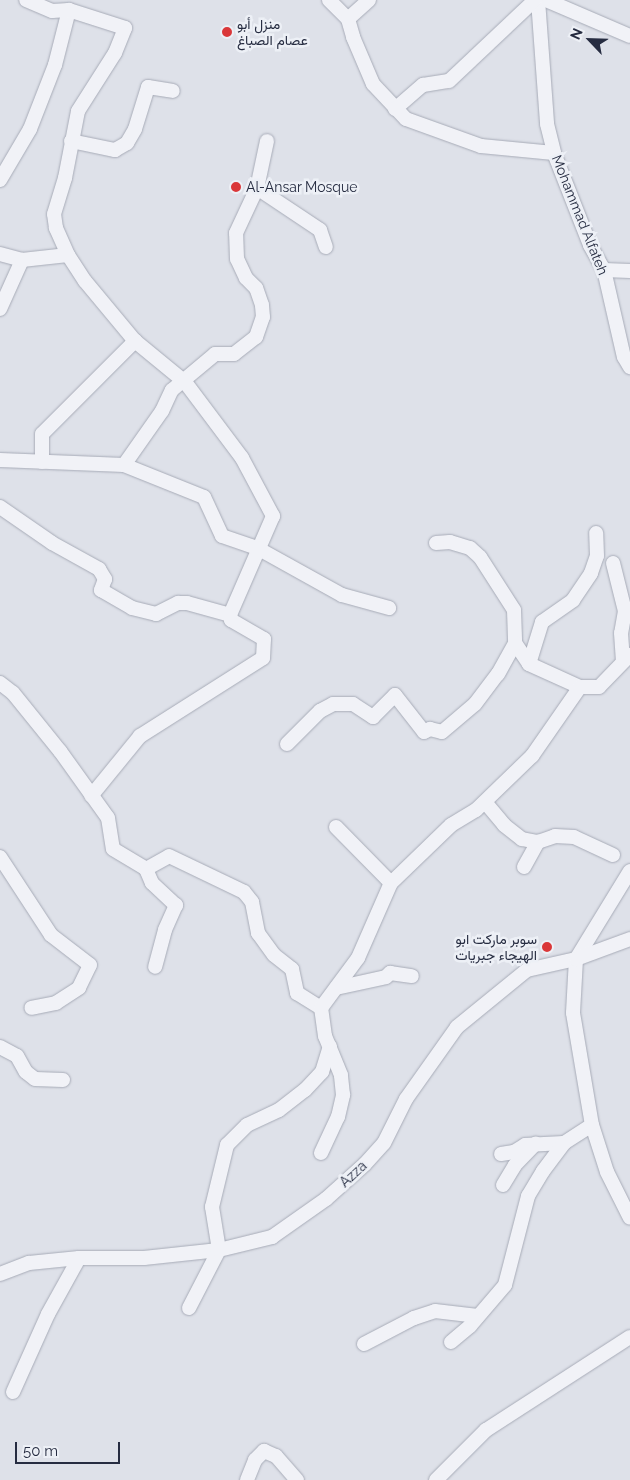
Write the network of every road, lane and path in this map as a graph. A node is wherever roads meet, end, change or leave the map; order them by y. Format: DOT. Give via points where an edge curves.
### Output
graph roads {
  1 [pos="26,0"];
  2 [pos="329,0"];
  3 [pos="369,0"];
  4 [pos="536,0"];
  5 [pos="546,0"];
  6 [pos="69,10"];
  7 [pos="348,19"];
  8 [pos="630,36"];
  9 [pos="173,91"];
  10 [pos="395,109"];
  11 [pos="71,141"];
  12 [pos="268,142"];
  13 [pos="554,153"];
  14 [pos="0,180"];
  15 [pos="256,188"];
  16 [pos="326,247"];
  17 [pos="0,254"];
  18 [pos="68,255"];
  19 [pos="22,260"];
  20 [pos="604,270"];
  21 [pos="630,271"];
  22 [pos="0,309"];
  23 [pos="135,342"];
  24 [pos="628,360"];
  25 [pos="185,382"];
  26 [pos="0,460"];
  27 [pos="42,462"];
  28 [pos="124,465"];
  29 [pos="0,507"];
  30 [pos="596,533"];
  31 [pos="436,543"];
  32 [pos="259,548"];
  33 [pos="613,563"];
  34 [pos="389,608"];
  35 [pos="230,615"];
  36 [pos="515,644"];
  37 [pos="626,657"];
  38 [pos="529,664"];
  39 [pos="0,683"];
  40 [pos="580,687"];
  41 [pos="287,744"];
  42 [pos="91,796"];
  43 [pos="485,802"];
  44 [pos="336,827"];
  45 [pos="538,842"];
  46 [pos="613,855"];
  47 [pos="0,857"];
  48 [pos="524,867"];
  49 [pos="146,869"];
  50 [pos="630,871"];
  51 [pos="391,883"];
  52 [pos="630,890"];
  53 [pos="630,939"];
  54 [pos="576,959"];
  55 [pos="155,967"];
  56 [pos="412,976"];
  57 [pos="336,988"];
  58 [pos="32,1008"];
  59 [pos="321,1008"];
  60 [pos="330,1046"];
  61 [pos="0,1047"];
  62 [pos="63,1080"];
  63 [pos="592,1125"];
  64 [pos="536,1143"];
  65 [pos="564,1144"];
  66 [pos="321,1153"];
  67 [pos="501,1154"];
  68 [pos="503,1185"];
  69 [pos="630,1218"];
  70 [pos="219,1250"];
  71 [pos="79,1258"];
  72 [pos="0,1274"];
  73 [pos="189,1308"];
  74 [pos="478,1316"];
  75 [pos="630,1337"];
  76 [pos="451,1342"];
  77 [pos="364,1344"];
  78 [pos="13,1392"];
  79 [pos="247,1480"];
  80 [pos="297,1480"];
  81 [pos="436,1480"];
  1 -- 6 [label="street" via="52,11"];
  2 -- 7 [label="street"];
  3 -- 7 [label="street"];
  4 -- 10 [label="street" via="449,81 423,85"];
  4 -- 13 [label="street, Mohammad Alfateh" via="547,124"];
  5 -- 8 [label="street"];
  6 -- 11 [label="street" via="125,28 115,53 78,111"];
  6 -- 14 [label="street" via="55,65 30,129"];
  7 -- 10 [label="street" via="373,84"];
  9 -- 11 [label="street" via="148,87 135,129 127,143 115,150"];
  10 -- 13 [label="street" via="406,120 480,146"];
  11 -- 18 [label="street" via="66,178 54,214 56,228"];
  12 -- 15 [label="street"];
  13 -- 20 [label="street, Mohammad Alfateh" via="590,245"];
  15 -- 16 [label="street" via="320,230"];
  15 -- 25 [label="street" via="236,233 237,259 246,278 256,288 262,305 263,317 256,337 234,354 215,354"];
  17 -- 19 [label="street"];
  18 -- 19 [label="street"];
  18 -- 23 [label="street"];
  19 -- 22 [label="street"];
  20 -- 21 [label="street"];
  20 -- 24 [label="street, Mohammad Alfateh"];
  23 -- 25 [label="street"];
  23 -- 27 [label="street" via="42,434"];
  25 -- 28 [label="street" via="172,390 162,411"];
  25 -- 32 [label="street" via="242,458 270,506 273,516"];
  26 -- 27 [label="street"];
  27 -- 28 [label="street"];
  28 -- 32 [label="street" via="204,497 222,536"];
  29 -- 35 [label="street" via="52,543 99,569 104,579 101,590 132,608 156,614 178,603 187,603"];
  30 -- 38 [label="street" via="597,556 591,573 572,600 542,622"];
  31 -- 36 [label="street" via="450,542 470,548 480,557 514,610"];
  32 -- 34 [label="street" via="342,595"];
  32 -- 35 [label="street"];
  33 -- 37 [label="street" via="625,611 621,633"];
  35 -- 42 [label="street" via="231,620 264,639 263,658 140,736"];
  36 -- 38 [label="street"];
  36 -- 41 [label="street" via="475,704 442,732 430,728 424,732 395,695 373,717 353,704 333,704 320,711"];
  37 -- 40 [label="street" via="599,687"];
  38 -- 40 [label="street"];
  39 -- 42 [label="street" via="14,694 37,722"];
  40 -- 43 [label="street" via="532,756"];
  42 -- 49 [label="street" via="108,818 113,849"];
  43 -- 45 [label="street" via="504,825 522,839"];
  43 -- 51 [label="street" via="450,825"];
  44 -- 51 [label="street"];
  45 -- 46 [label="street" via="555,836 574,837"];
  45 -- 48 [label="street"];
  47 -- 58 [label="street" via="51,935 90,965 79,988 56,1004"];
  49 -- 55 [label="street" via="152,883 176,905"];
  49 -- 59 [label="street" via="169,856 247,894 258,933 274,955 291,967 297,992"];
  50 -- 54 [label="street"];
  51 -- 57 [label="street" via="358,958"];
  52 -- 54 [label="street"];
  53 -- 54 [label="street, Azza"];
  54 -- 63 [label="street" via="573,1013"];
  54 -- 70 [label="street, Azza" via="527,970 457,1027 406,1099 384,1143 326,1199 272,1237"];
  56 -- 57 [label="street" via="390,973 386,977"];
  57 -- 59 [label="street"];
  59 -- 60 [label="street"];
  60 -- 66 [label="street" via="341,1075 343,1096 338,1118"];
  60 -- 70 [label="street" via="322,1072 305,1090 279,1110 247,1124 227,1146 212,1207"];
  61 -- 62 [label="street" via="17,1056 26,1072 35,1079"];
  63 -- 65 [label="street"];
  63 -- 69 [label="street" via="607,1172"];
  64 -- 65 [label="street"];
  64 -- 67 [label="street"];
  64 -- 68 [label="street" via="514,1165"];
  65 -- 74 [label="street" via="528,1196 505,1285"];
  70 -- 71 [label="street, Azza" via="144,1258"];
  70 -- 73 [label="street"];
  71 -- 72 [label="street, Azza" via="29,1263"];
  71 -- 78 [label="street" via="48,1314"];
  74 -- 76 [label="street"];
  74 -- 77 [label="street" via="435,1311 414,1318"];
  75 -- 81 [label="street" via="486,1430"];
  79 -- 80 [label="street" via="255,1460 264,1451 276,1456"];
}
